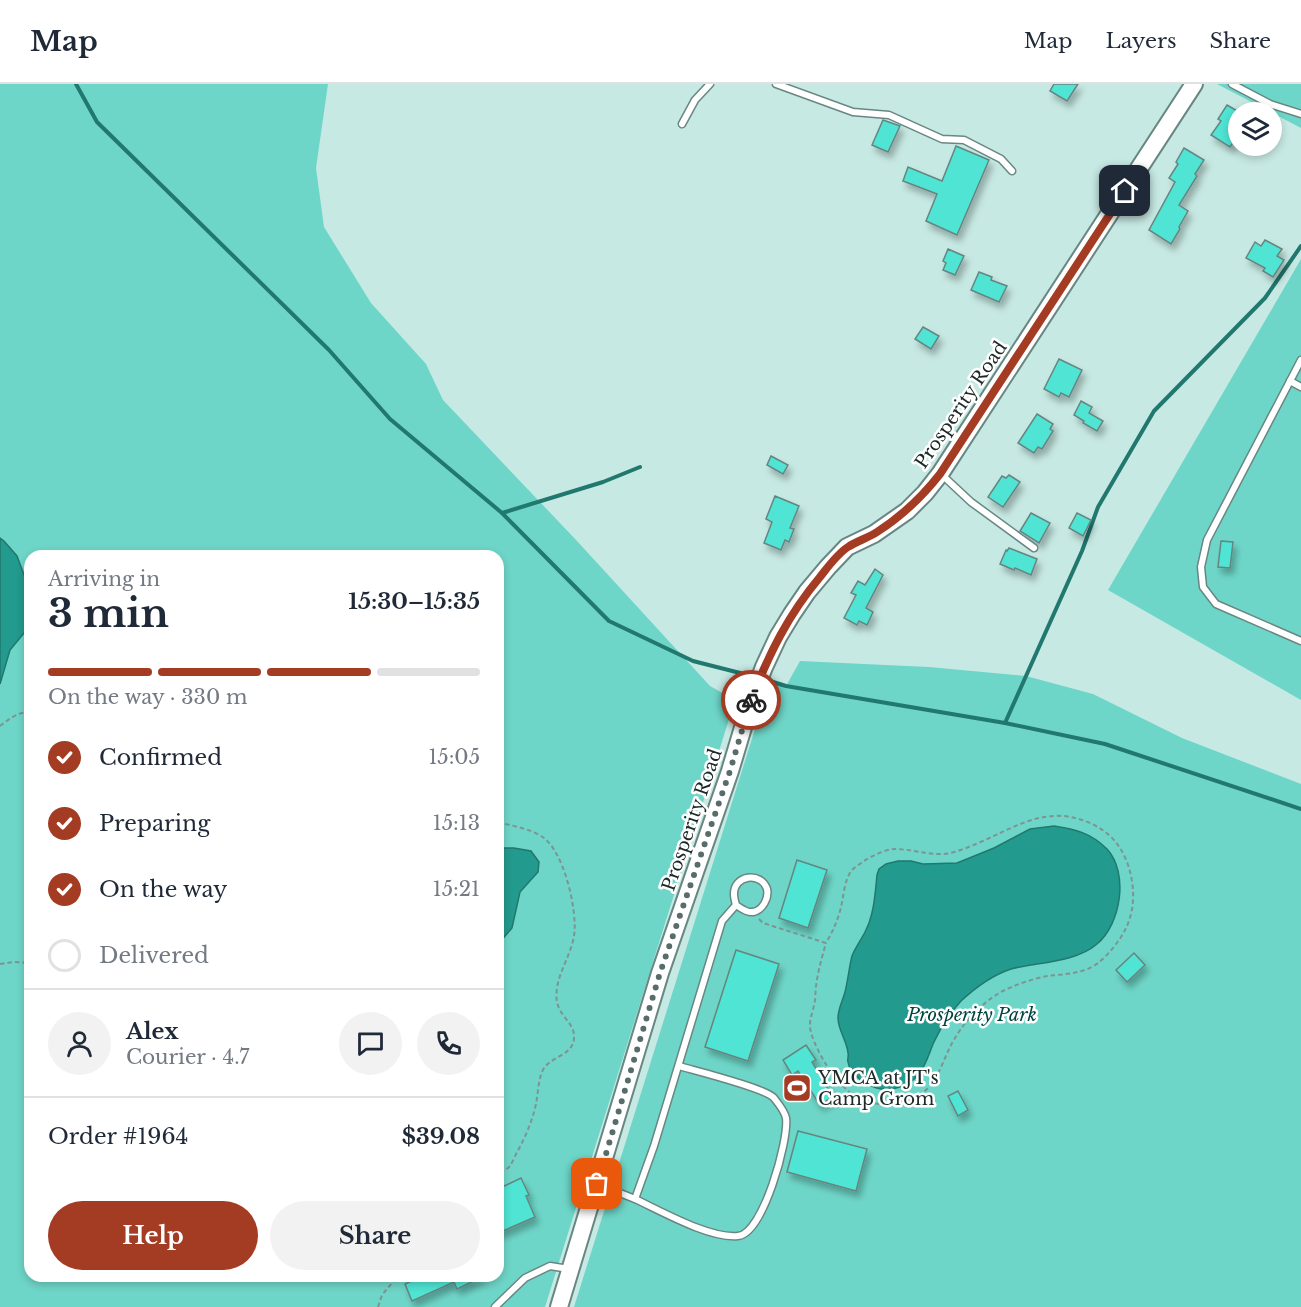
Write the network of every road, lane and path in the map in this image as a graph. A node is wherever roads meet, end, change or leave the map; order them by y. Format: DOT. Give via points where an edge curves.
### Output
graph roads {
  1 [pos="710,84"];
  2 [pos="776,84"];
  3 [pos="1194,84"];
  4 [pos="1232,84"];
  5 [pos="1301,114"];
  6 [pos="682,124"];
  7 [pos="1011,171"];
  8 [pos="1301,360"];
  9 [pos="1290,381"];
  10 [pos="1301,387"];
  11 [pos="940,474"];
  12 [pos="1034,548"];
  13 [pos="1301,641"];
  14 [pos="24,712"];
  15 [pos="0,726"];
  16 [pos="504,824"];
  17 [pos="736,904"];
  18 [pos="753,912"];
  19 [pos="826,943"];
  20 [pos="24,963"];
  21 [pos="0,964"];
  22 [pos="679,1066"];
  23 [pos="504,1170"];
  24 [pos="597,1184"];
  25 [pos="635,1199"];
  26 [pos="571,1269"];
  27 [pos="393,1282"];
  28 [pos="378,1307"];
  29 [pos="495,1307"];
  30 [pos="559,1307"];
  1 -- 6 [label="lane" via="695,100"];
  2 -- 7 [label="lane" via="854,112 889,115 942,139 964,140 1001,159"];
  3 -- 11 [label="street, Prosperity Road"];
  4 -- 5 [label="lane" via="1270,104"];
  8 -- 9 [label="lane"];
  9 -- 10 [label="lane"];
  9 -- 13 [label="lane" via="1207,540 1201,567 1203,587 1216,604"];
  11 -- 12 [label="lane"];
  11 -- 24 [label="street, Prosperity Road" via="907,511 847,548 828,567 792,614 769,657 660,973"];
  14 -- 15 [label="path"];
  16 -- 23 [label="path" via="542,836 554,847 570,892 575,934 557,985 556,1000 573,1028 574,1039 570,1049 542,1070 526,1136"];
  17 -- 18 [label="lane"];
  17 -- 18 [label="lane" via="736,885 754,877 767,888 767,898"];
  17 -- 22 [label="lane" via="722,921"];
  18 -- 19 [label="path" via="763,923"];
  19 -- 19 [label="path" via="835,928 852,870 870,857 893,849 944,854 1037,817 1063,816 1081,819 1112,837 1131,873 1131,913 1114,947 1097,964 1001,992 966,1022 927,1089 912,1100 891,1105 876,1105 849,1092 831,1072 814,1041 809,1026"];
  20 -- 21 [label="path"];
  22 -- 25 [label="lane"];
  22 -- 25 [label="lane" via="773,1096 786,1116 783,1150 769,1194 752,1228 741,1236 721,1235 682,1222"];
  24 -- 25 [label="lane"];
  24 -- 26 [label="street, Prosperity Road"];
  26 -- 29 [label="lane" via="550,1266 525,1278"];
  26 -- 30 [label="street, Prosperity Road"];
  27 -- 28 [label="path"];
}
